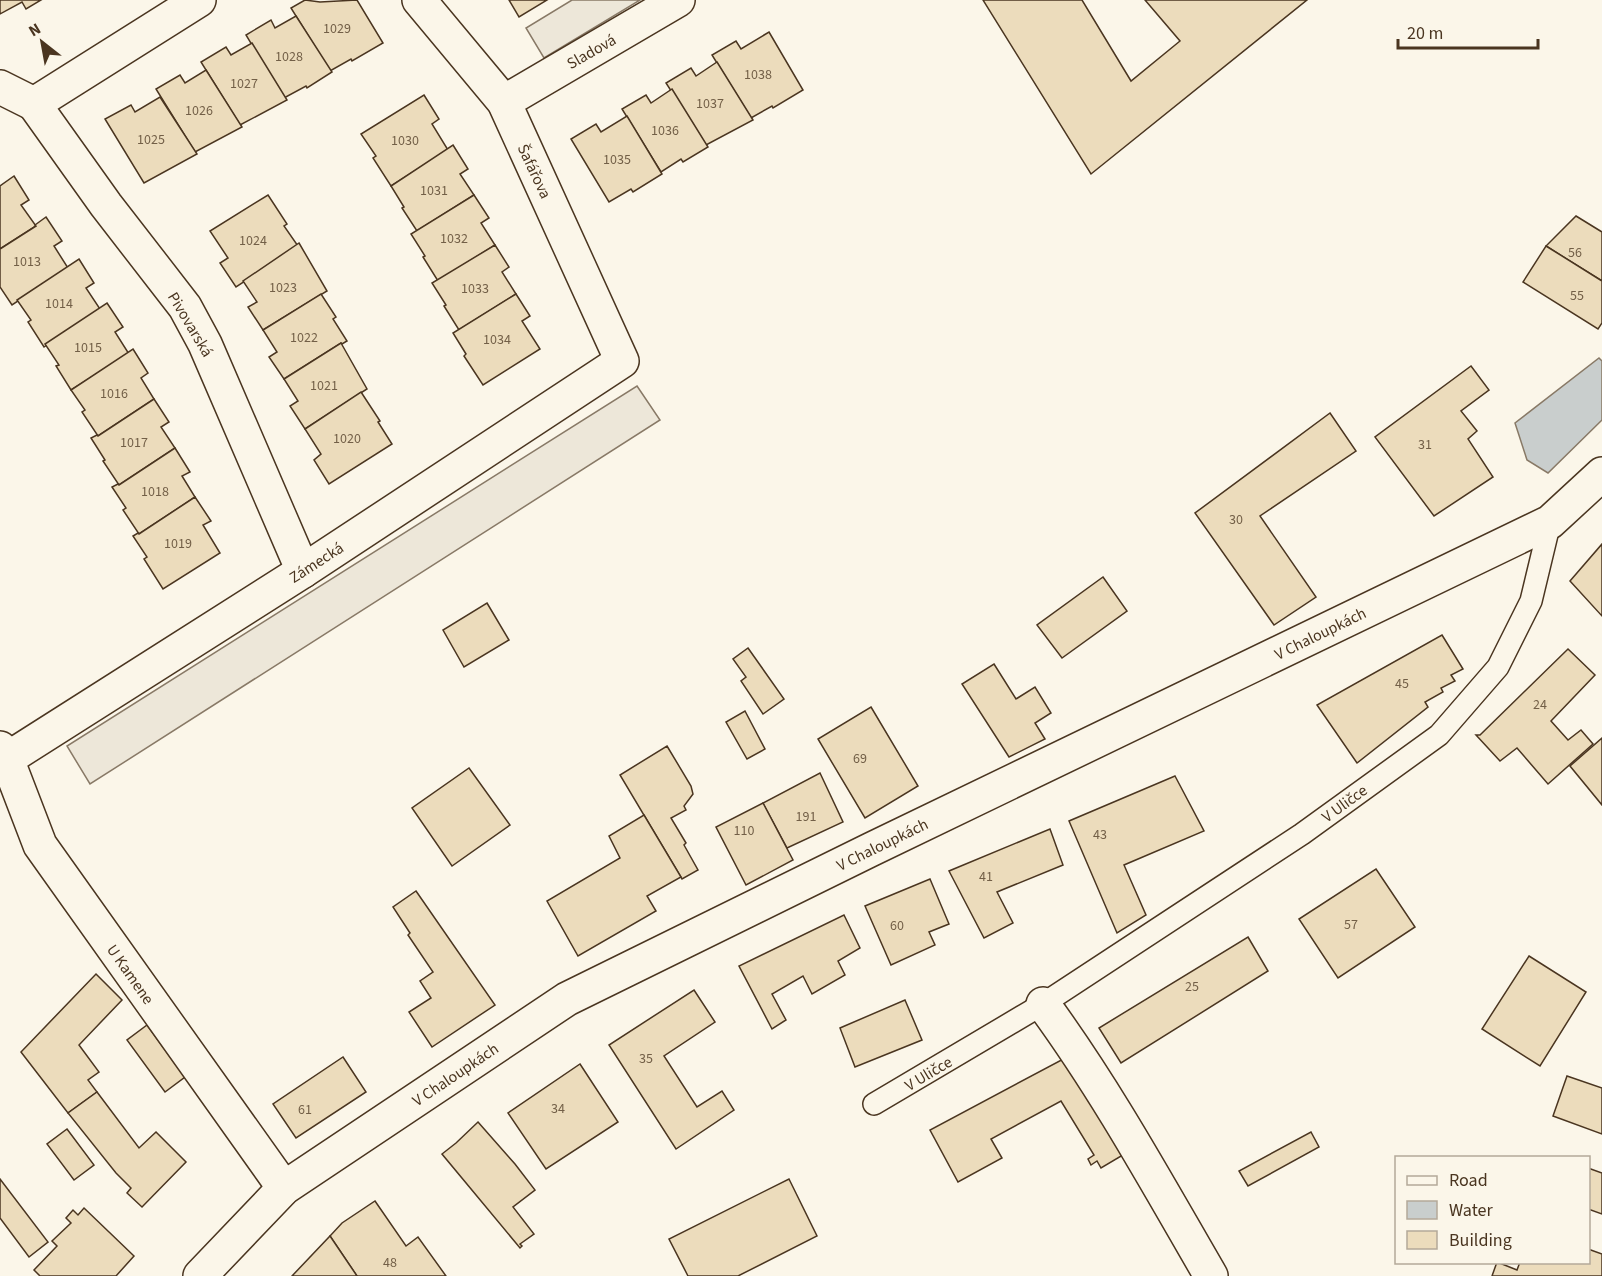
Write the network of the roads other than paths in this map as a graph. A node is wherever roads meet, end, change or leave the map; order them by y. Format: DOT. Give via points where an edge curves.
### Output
graph roads {
  1 [pos="199,0"];
  2 [pos="419,0"];
  3 [pos="678,0"];
  4 [pos="0,87"];
  5 [pos="504,102"];
  6 [pos="34,104"];
  7 [pos="622,361"];
  8 [pos="1602,474"];
  9 [pos="1550,522"];
  10 [pos="303,571"];
  11 [pos="3,753"];
  12 [pos="1043,1004"];
  13 [pos="874,1104"];
  14 [pos="284,1188"];
  15 [pos="200,1276"];
  16 [pos="1210,1276"];
  1 -- 6 [label="street"];
  2 -- 5 [label="street, Šafářova"];
  3 -- 5 [label="street, Sladová"];
  4 -- 6 [label="street, Pivovarská"];
  5 -- 7 [label="street, Šafářova"];
  6 -- 10 [label="street, Pivovarská" via="185,308 206,344"];
  7 -- 10 [label="street, Zámecká"];
  8 -- 9 [label="street, V Chaloupkách"];
  9 -- 12 [label="lane, V Uličce" via="1531,601 1498,667 1439,735 1302,834"];
  9 -- 14 [label="street, V Chaloupkách" via="567,999"];
  10 -- 11 [label="street, Zámecká"];
  11 -- 14 [label="street, U Kamene" via="40,845"];
  12 -- 13 [label="lane, V Uličce"];
  12 -- 16 [label="street" via="1123,1123"];
  14 -- 15 [label="street, V Chaloupkách"];
}
